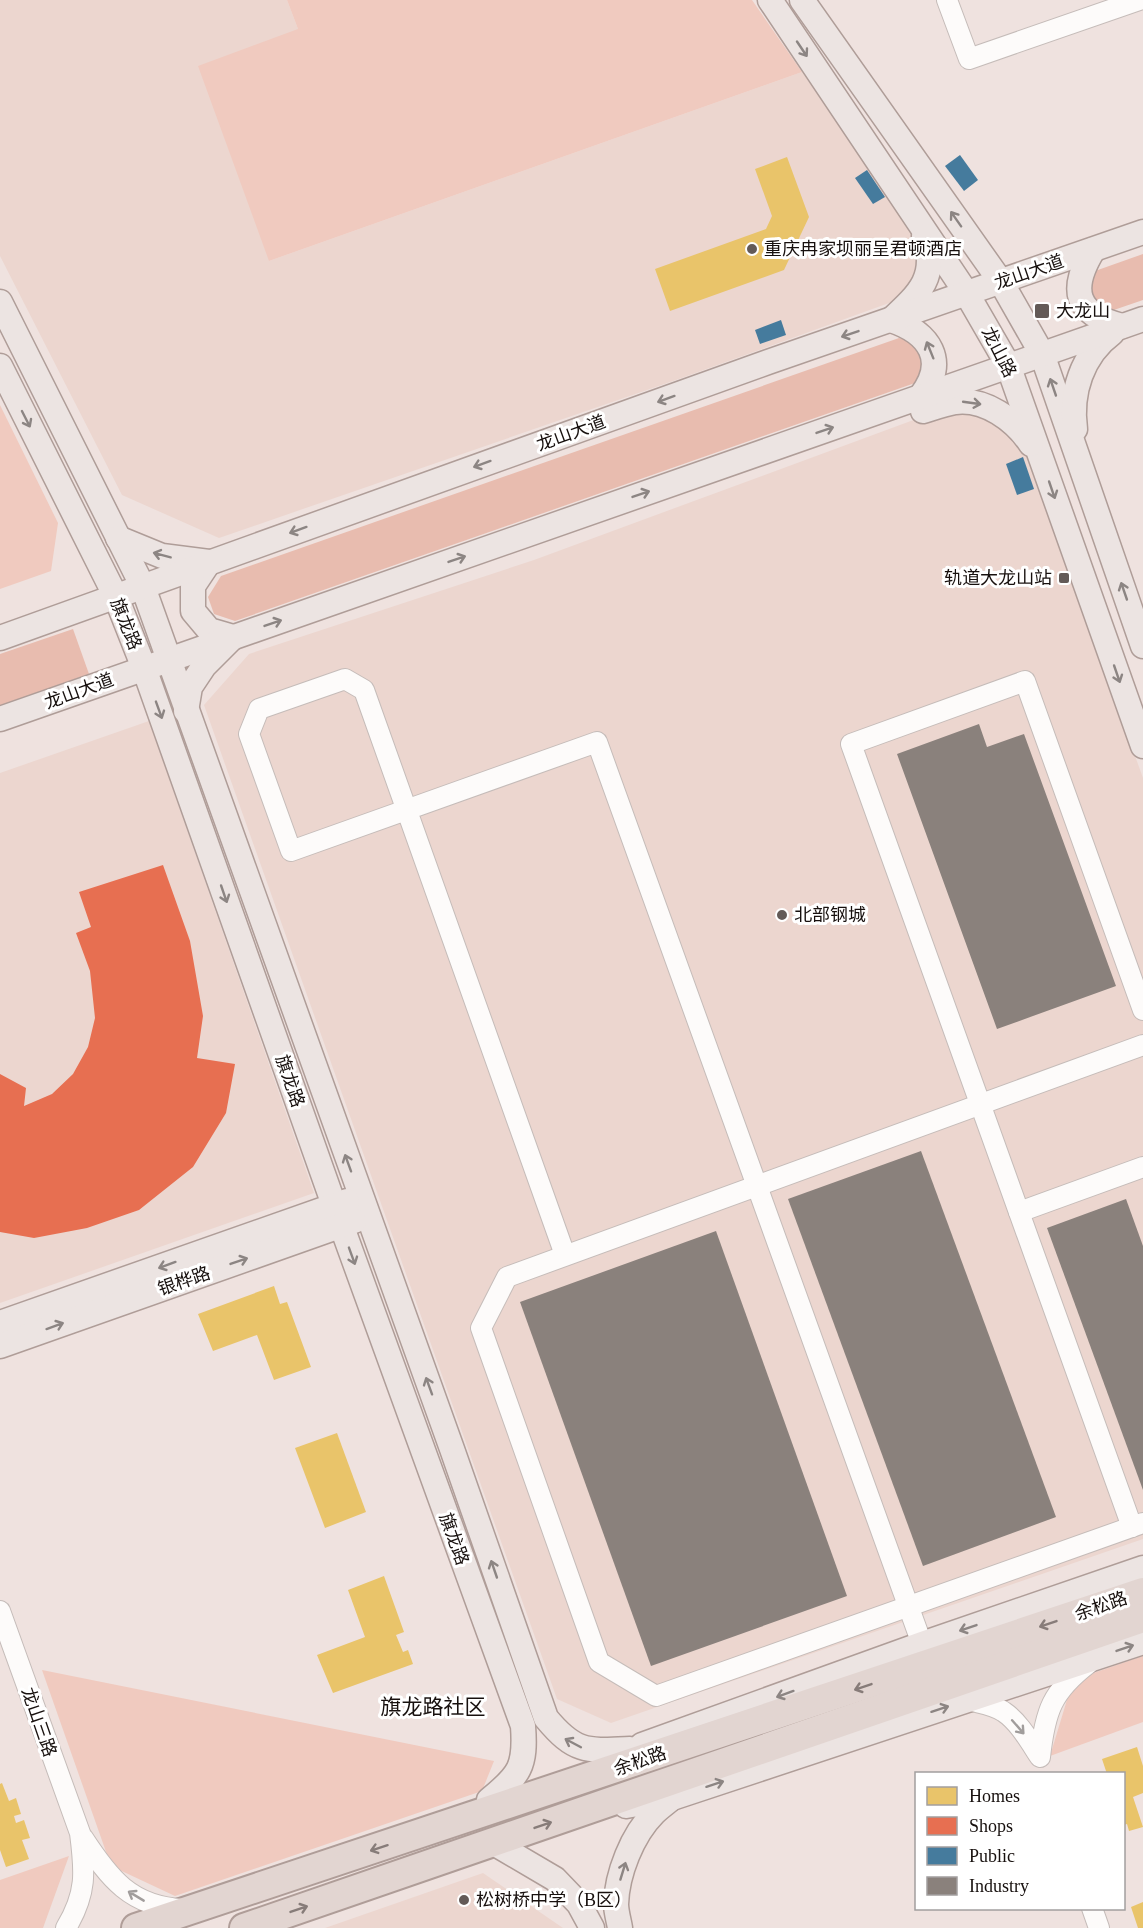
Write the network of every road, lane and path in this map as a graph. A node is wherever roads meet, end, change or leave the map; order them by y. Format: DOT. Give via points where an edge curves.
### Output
graph roads {
  1 [pos="770,0"];
  2 [pos="802,0"];
  3 [pos="947,0"];
  4 [pos="1139,0"];
  5 [pos="920,224"];
  6 [pos="1143,232"];
  7 [pos="1093,250"];
  8 [pos="1001,282"];
  9 [pos="967,294"];
  10 [pos="0,302"];
  11 [pos="891,320"];
  12 [pos="1132,323"];
  13 [pos="1042,354"];
  14 [pos="1008,365"];
  15 [pos="0,366"];
  16 [pos="921,396"];
  17 [pos="873,413"];
  18 [pos="1043,464"];
  19 [pos="1080,464"];
  20 [pos="118,538"];
  21 [pos="209,562"];
  22 [pos="143,587"];
  23 [pos="116,597"];
  24 [pos="233,637"];
  25 [pos="0,638"];
  26 [pos="1143,646"];
  27 [pos="168,659"];
  28 [pos="144,668"];
  29 [pos="186,711"];
  30 [pos="0,719"];
  31 [pos="1143,746"];
  32 [pos="406,810"];
  33 [pos="1143,1010"];
  34 [pos="1143,1045"];
  35 [pos="980,1105"];
  36 [pos="1143,1167"];
  37 [pos="758,1187"];
  38 [pos="364,1206"];
  39 [pos="1019,1212"];
  40 [pos="337,1215"];
  41 [pos="565,1255"];
  42 [pos="0,1323"];
  43 [pos="0,1346"];
  44 [pos="1137,1525"];
  45 [pos="1143,1569"];
  46 [pos="1143,1592"];
  47 [pos="908,1606"];
  48 [pos="0,1611"];
  49 [pos="1143,1618"];
  50 [pos="1143,1642"];
  51 [pos="922,1644"];
  52 [pos="1093,1660"];
  53 [pos="968,1700"];
  54 [pos="630,1749"];
  55 [pos="1043,1765"];
  56 [pos="672,1798"];
  57 [pos="489,1800"];
  58 [pos="576,1814"];
  59 [pos="80,1833"];
  60 [pos="422,1834"];
  61 [pos="492,1842"];
  62 [pos="192,1909"];
  63 [pos="1093,1910"];
  64 [pos="66,1928"];
  65 [pos="136,1928"];
  66 [pos="244,1928"];
  67 [pos="591,1928"];
  68 [pos="620,1928"];
  69 [pos="1099,1928"];
  1 -- 5 [label="main road, 龙山路, one-way"];
  8 -- 2 [label="main road, 龙山路, one-way"];
  3 -- 4 [label="street" via="969,59"];
  5 -- 9 [label="main road, 龙山路"];
  5 -- 11 [label="main road" via="929,249 928,275 916,295"];
  6 -- 7 [label="main road, 龙山大道"];
  7 -- 8 [label="main road, 龙山大道"];
  7 -- 12 [label="main road" via="1082,270 1081,300 1103,322"];
  8 -- 9 [label="main road, 龙山大道"];
  8 -- 13 [label="main road, 龙山路"];
  9 -- 11 [label="main road, 龙山大道"];
  9 -- 14 [label="main road, 龙山路"];
  10 -- 20 [label="main road"];
  16 -- 11 [label="main road, one-way" via="933,377 933,354 917,332"];
  11 -- 21 [label="main road, 龙山大道, one-way"];
  12 -- 13 [label="main road, 龙山大道"];
  12 -- 19 [label="main road" via="1101,341 1089,356 1076,390 1073,418"];
  13 -- 14 [label="main road, 龙山大道"];
  19 -- 13 [label="main road, 龙山路, one-way"];
  14 -- 16 [label="main road, 龙山大道"];
  14 -- 18 [label="main road, 龙山路"];
  15 -- 23 [label="main road, 旗龙路, one-way"];
  16 -- 17 [label="main road, 龙山大道"];
  17 -- 18 [label="main road, one-way" via="909,414 956,402 980,404 1017,426"];
  24 -- 17 [label="main road, 龙山大道, one-way"];
  18 -- 31 [label="main road, 龙山路, one-way"];
  26 -- 19 [label="main road, 龙山路, one-way"];
  21 -- 20 [label="main road, one-way" via="162,556"];
  20 -- 22 [label="main road"];
  21 -- 22 [label="main road, 龙山大道"];
  21 -- 24 [label="main road" via="193,586 193,611 209,630"];
  22 -- 23 [label="main road, 龙山大道"];
  22 -- 27 [label="main road"];
  23 -- 25 [label="main road, 龙山大道"];
  23 -- 28 [label="main road, 旗龙路"];
  24 -- 27 [label="main road, 龙山大道"];
  24 -- 29 [label="main road" via="204,666 190,687"];
  27 -- 28 [label="main road, 龙山大道"];
  27 -- 29 [label="main road"];
  28 -- 30 [label="main road, 龙山大道"];
  28 -- 40 [label="main road, 旗龙路, one-way"];
  38 -- 29 [label="main road, one-way"];
  32 -- 32 [label="street" via="291,851 249,734 259,710 345,679 364,690"];
  32 -- 37 [label="street" via="597,742"];
  32 -- 41 [label="street"];
  33 -- 35 [label="street" via="1025,681 851,744"];
  34 -- 35 [label="street"];
  35 -- 37 [label="street"];
  35 -- 39 [label="street"];
  36 -- 39 [label="street"];
  37 -- 41 [label="street"];
  37 -- 47 [label="street"];
  38 -- 40 [label="main road, 银桦路"];
  54 -- 38 [label="main road, one-way" via="593,1750 575,1746 546,1718"];
  39 -- 44 [label="street"];
  40 -- 42 [label="main road, 银桦路, one-way"];
  43 -- 40 [label="main road, 银桦路, one-way"];
  40 -- 57 [label="main road, 旗龙路, one-way" via="523,1726 525,1747 521,1766 512,1782"];
  41 -- 47 [label="street" via="507,1277 481,1328 599,1662 656,1696"];
  44 -- 47 [label="street"];
  45 -- 51 [label="main road, one-way"];
  46 -- 60 [label="highway, 余松路, one-way"];
  47 -- 51 [label="street"];
  48 -- 59 [label="street, 龙山三路"];
  49 -- 58 [label="highway, 余松路"];
  52 -- 50 [label="main road, one-way"];
  51 -- 54 [label="main road, one-way"];
  52 -- 53 [label="main road"];
  52 -- 55 [label="street" via="1070,1677 1057,1693 1042,1732"];
  53 -- 55 [label="street, one-way" via="1005,1712 1028,1738"];
  56 -- 53 [label="main road, one-way"];
  54 -- 57 [label="main road"];
  56 -- 58 [label="main road"];
  68 -- 56 [label="main road, one-way" via="616,1905 628,1855 653,1814"];
  57 -- 60 [label="main road"];
  61 -- 58 [label="highway, 余松路, one-way"];
  62 -- 59 [label="street, one-way" via="165,1908 134,1897 99,1863"];
  59 -- 64 [label="street" via="83,1886"];
  60 -- 62 [label="highway, 余松路, one-way"];
  66 -- 61 [label="highway, 余松路, one-way"];
  61 -- 67 [label="main road" via="555,1879 579,1904"];
  62 -- 65 [label="highway, 余松路"];
  63 -- 69 [label="street"];
}
